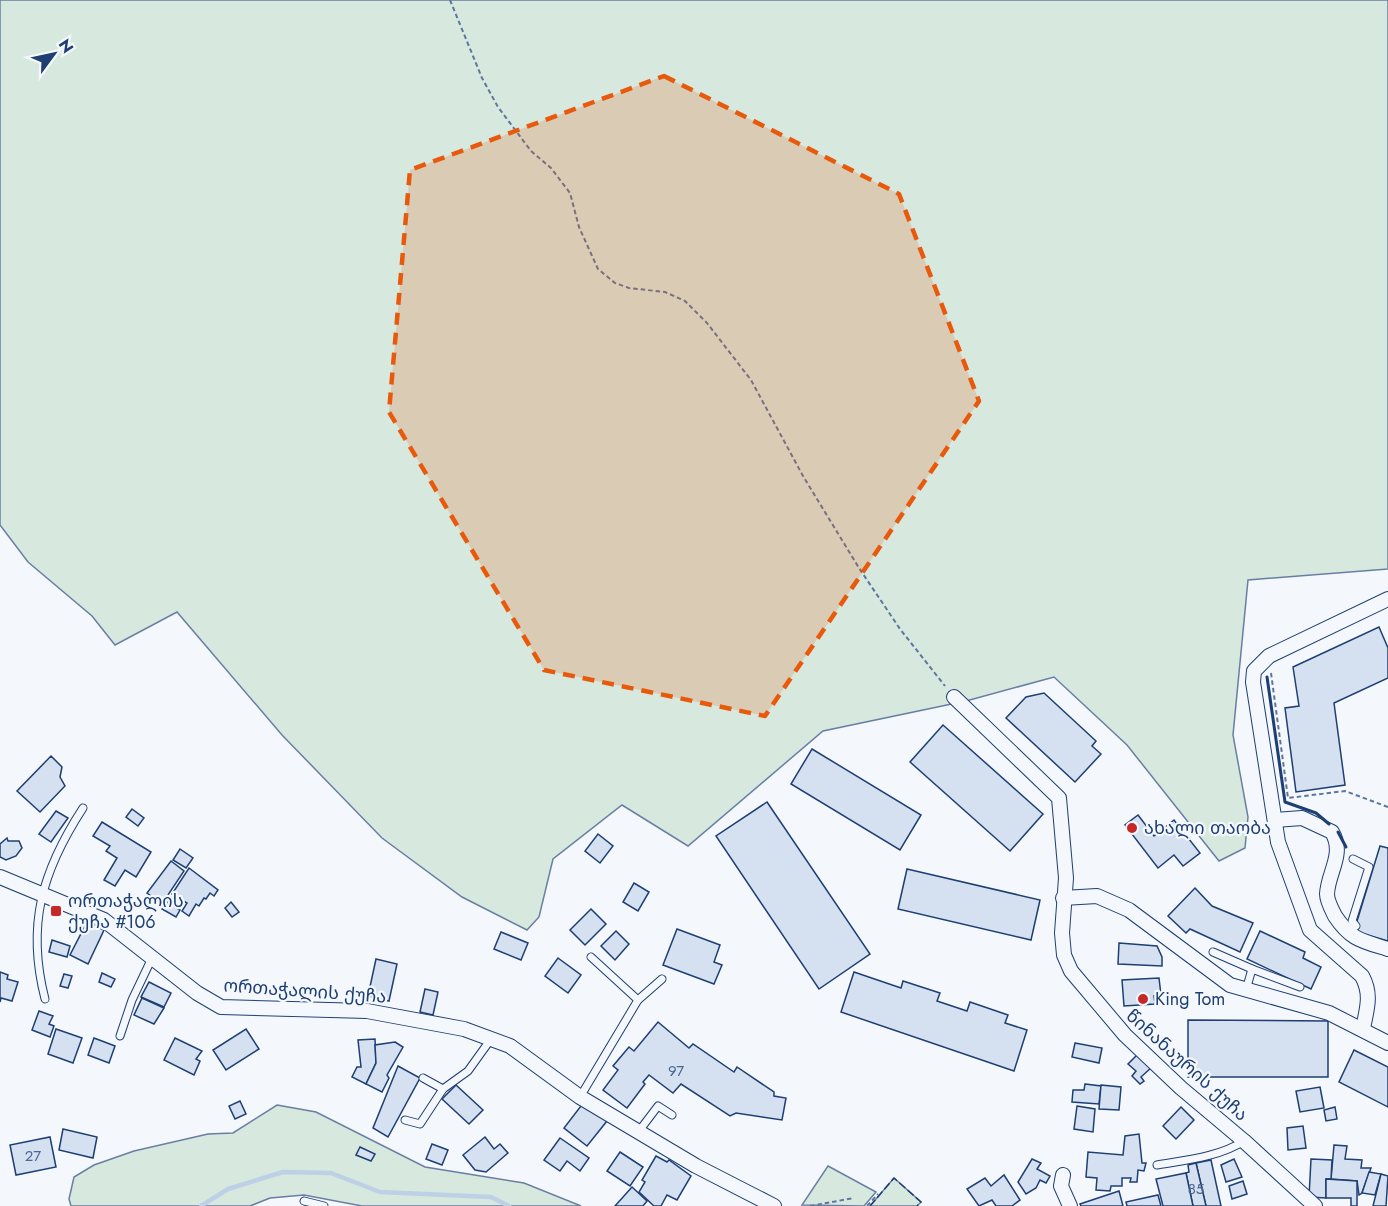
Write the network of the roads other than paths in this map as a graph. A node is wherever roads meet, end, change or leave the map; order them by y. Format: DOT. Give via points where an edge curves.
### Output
graph roads {
  1 [pos="1388,599"];
  2 [pos="954,697"];
  3 [pos="83,808"];
  4 [pos="1275,820"];
  5 [pos="1353,859"];
  6 [pos="0,877"];
  7 [pos="42,896"];
  8 [pos="1063,898"];
  9 [pos="1356,926"];
  10 [pos="1388,949"];
  11 [pos="1213,952"];
  12 [pos="591,957"];
  13 [pos="152,958"];
  14 [pos="1252,969"];
  15 [pos="662,979"];
  16 [pos="1300,987"];
  17 [pos="1246,990"];
  18 [pos="45,999"];
  19 [pos="638,1000"];
  20 [pos="1364,1028"];
  21 [pos="120,1036"];
  22 [pos="491,1039"];
  23 [pos="1388,1043"];
  24 [pos="423,1078"];
  25 [pos="443,1089"];
  26 [pos="580,1097"];
  27 [pos="672,1115"];
  28 [pos="405,1120"];
  29 [pos="639,1131"];
  30 [pos="1244,1141"];
  31 [pos="1157,1165"];
  32 [pos="1063,1175"];
  33 [pos="304,1201"];
  34 [pos="324,1206"];
  35 [pos="774,1206"];
  36 [pos="1070,1206"];
  37 [pos="1315,1206"];
  1 -- 4 [label="street" via="1269,656 1254,671"];
  2 -- 8 [label="street, წინანაურის ქუჩა" via="1059,798 1066,878"];
  3 -- 7 [label="lane" via="57,852"];
  4 -- 10 [label="street" via="1302,818 1332,832 1338,849 1327,896 1332,910 1355,939"];
  4 -- 20 [label="street" via="1278,842 1310,930 1362,976 1367,985"];
  5 -- 9 [label="lane" via="1369,867 1352,921"];
  6 -- 7 [label="street, ორთაჭალის ქუჩა"];
  7 -- 13 [label="street, ორთაჭალის ქუჩა" via="104,920"];
  7 -- 18 [label="lane" via="36,938 37,966"];
  8 -- 17 [label="street" via="1097,896 1129,910 1230,985"];
  8 -- 30 [label="street, წინანაურის ქუჩა" via="1064,955 1071,971 1125,1035"];
  11 -- 14 [label="lane"];
  12 -- 19 [label="lane"];
  13 -- 21 [label="lane"];
  13 -- 22 [label="street, ორთაჭალის ქუჩა" via="221,1007 367,1011 464,1029"];
  14 -- 16 [label="lane"];
  14 -- 17 [label="lane"];
  15 -- 19 [label="lane"];
  17 -- 20 [label="street" via="1329,1013"];
  19 -- 26 [label="lane"];
  20 -- 23 [label="street"];
  22 -- 25 [label="lane" via="468,1071"];
  22 -- 26 [label="street, ორთაჭალის ქუჩა" via="510,1046"];
  24 -- 25 [label="lane"];
  25 -- 28 [label="lane" via="420,1124"];
  26 -- 29 [label="street, ორთაჭალის ქუჩა"];
  27 -- 29 [label="lane" via="658,1106"];
  29 -- 35 [label="street, ორთაჭალის ქუჩა"];
  30 -- 31 [label="lane" via="1215,1154"];
  30 -- 37 [label="street, წინანაურის ქუჩა"];
  32 -- 36 [label="street" via="1060,1186"];
  33 -- 34 [label="lane"];
}
